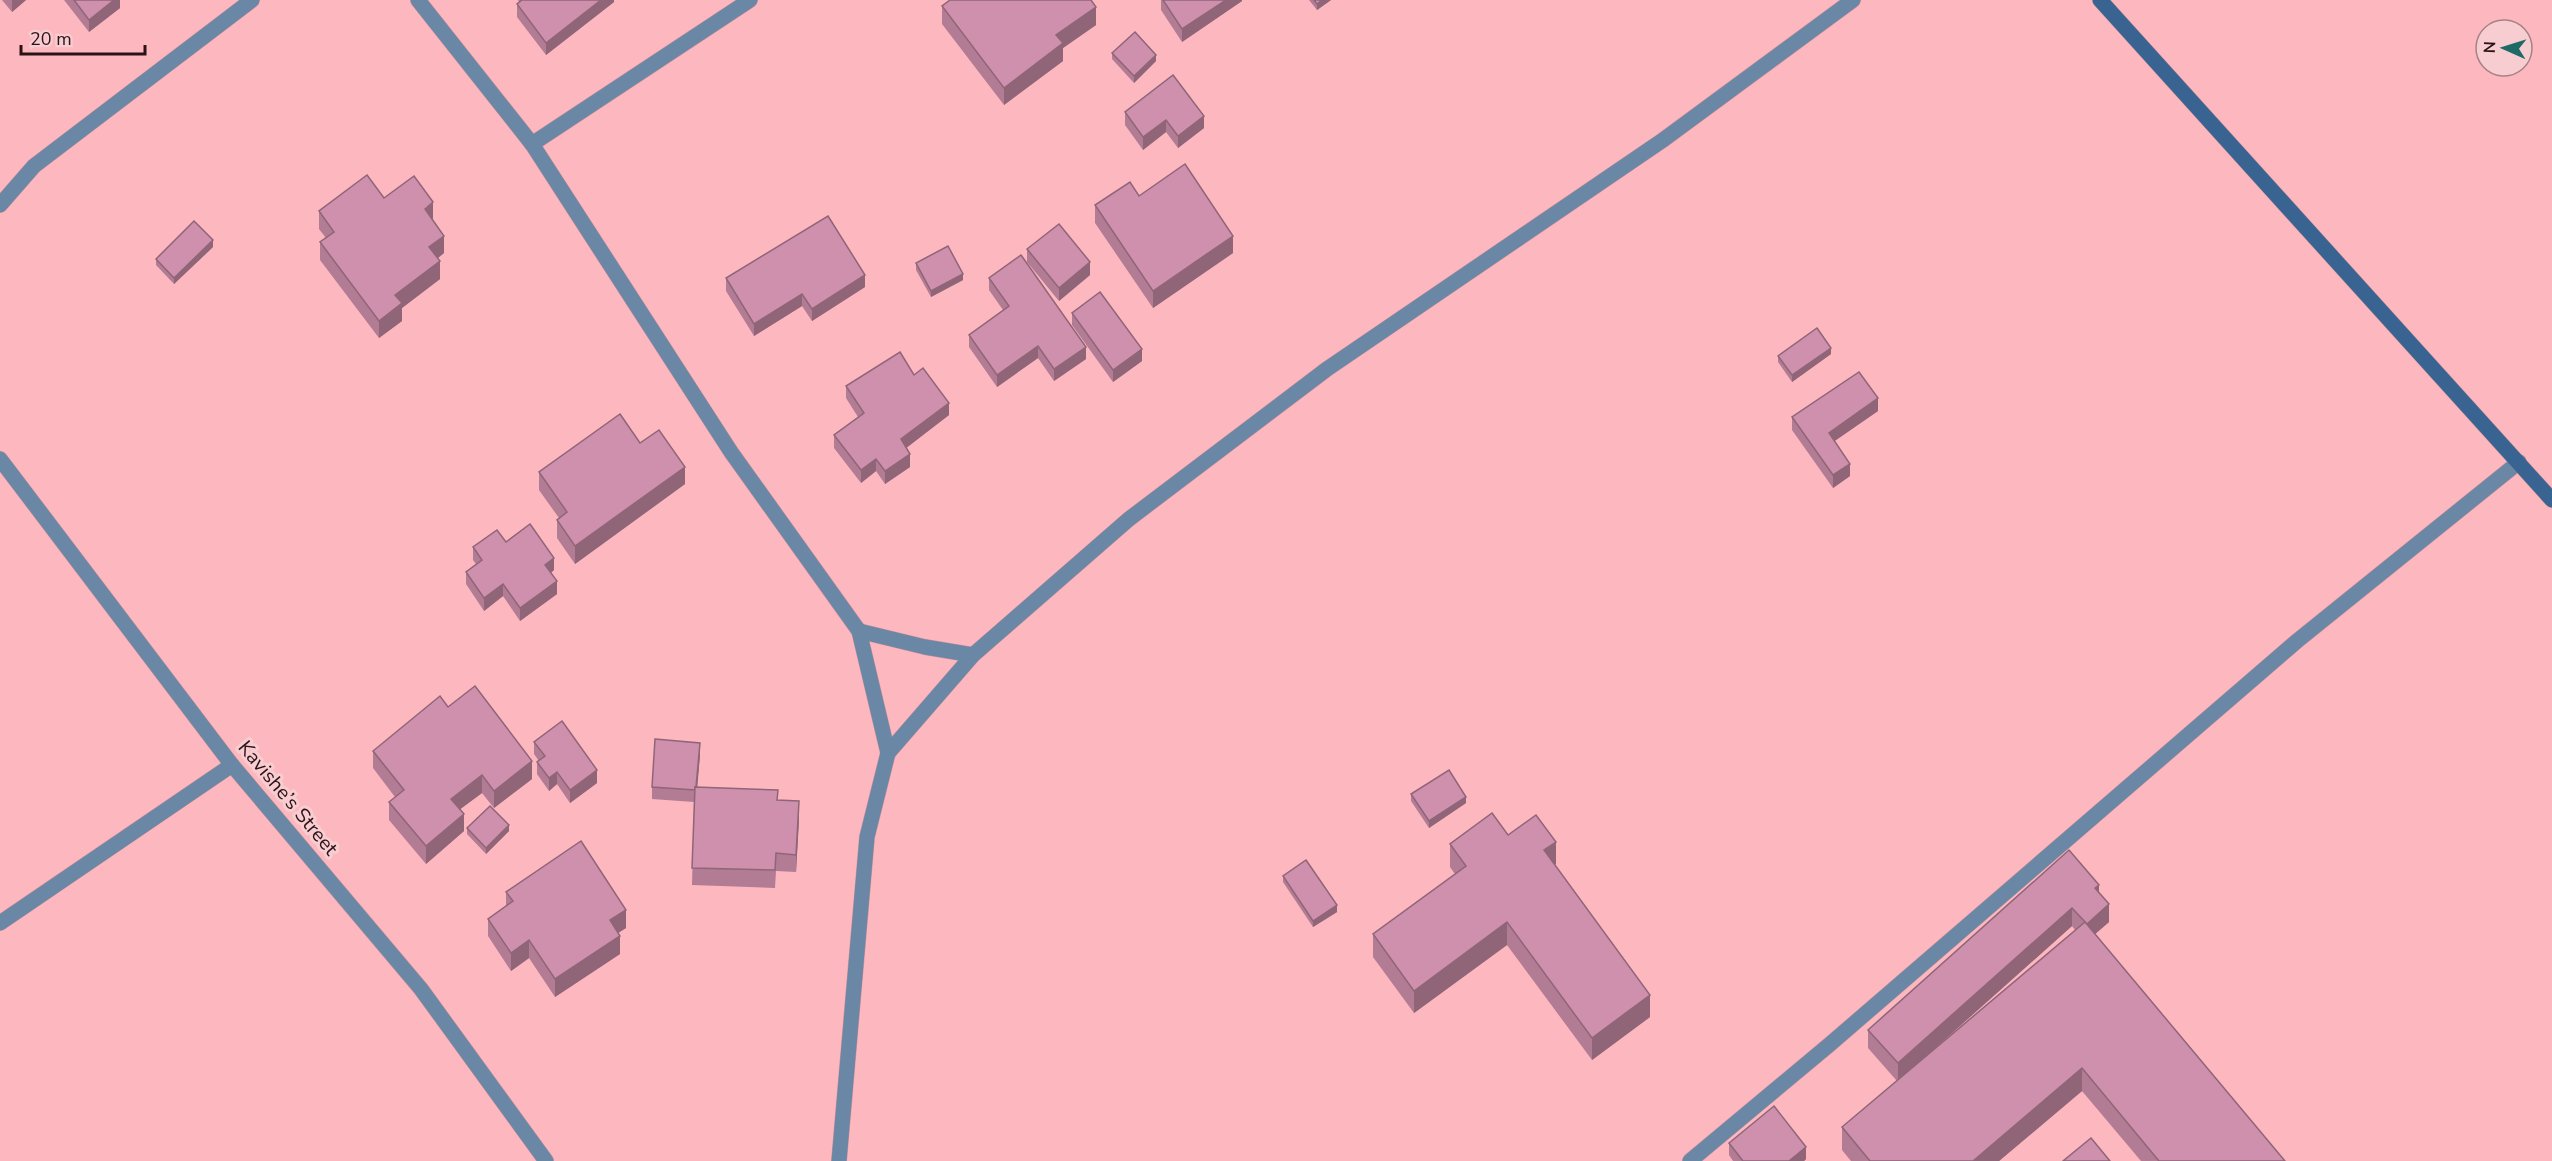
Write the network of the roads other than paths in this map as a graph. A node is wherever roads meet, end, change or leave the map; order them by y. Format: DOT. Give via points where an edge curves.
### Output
graph roads {
  1 [pos="252,0"];
  2 [pos="418,0"];
  3 [pos="750,0"];
  4 [pos="1853,0"];
  5 [pos="2100,0"];
  6 [pos="532,144"];
  7 [pos="0,205"];
  8 [pos="0,459"];
  9 [pos="2519,462"];
  10 [pos="2552,500"];
  11 [pos="859,631"];
  12 [pos="972,655"];
  13 [pos="888,753"];
  14 [pos="231,765"];
  15 [pos="0,923"];
  16 [pos="546,1161"];
  17 [pos="839,1161"];
  18 [pos="1690,1161"];
  1 -- 7 [label="street" via="34,166"];
  2 -- 6 [label="street"];
  3 -- 6 [label="street"];
  4 -- 12 [label="street" via="1663,140 1327,369 1129,519"];
  5 -- 9 [label="street"];
  6 -- 11 [label="street" via="731,452"];
  8 -- 14 [label="street, Kavishe’s Street"];
  9 -- 10 [label="street"];
  9 -- 18 [label="street" via="2297,641"];
  11 -- 12 [label="street"];
  11 -- 13 [label="street"];
  12 -- 13 [label="street"];
  13 -- 17 [label="street" via="867,837"];
  14 -- 15 [label="street"];
  14 -- 16 [label="street, Kavishe’s Street" via="421,989"];
}
